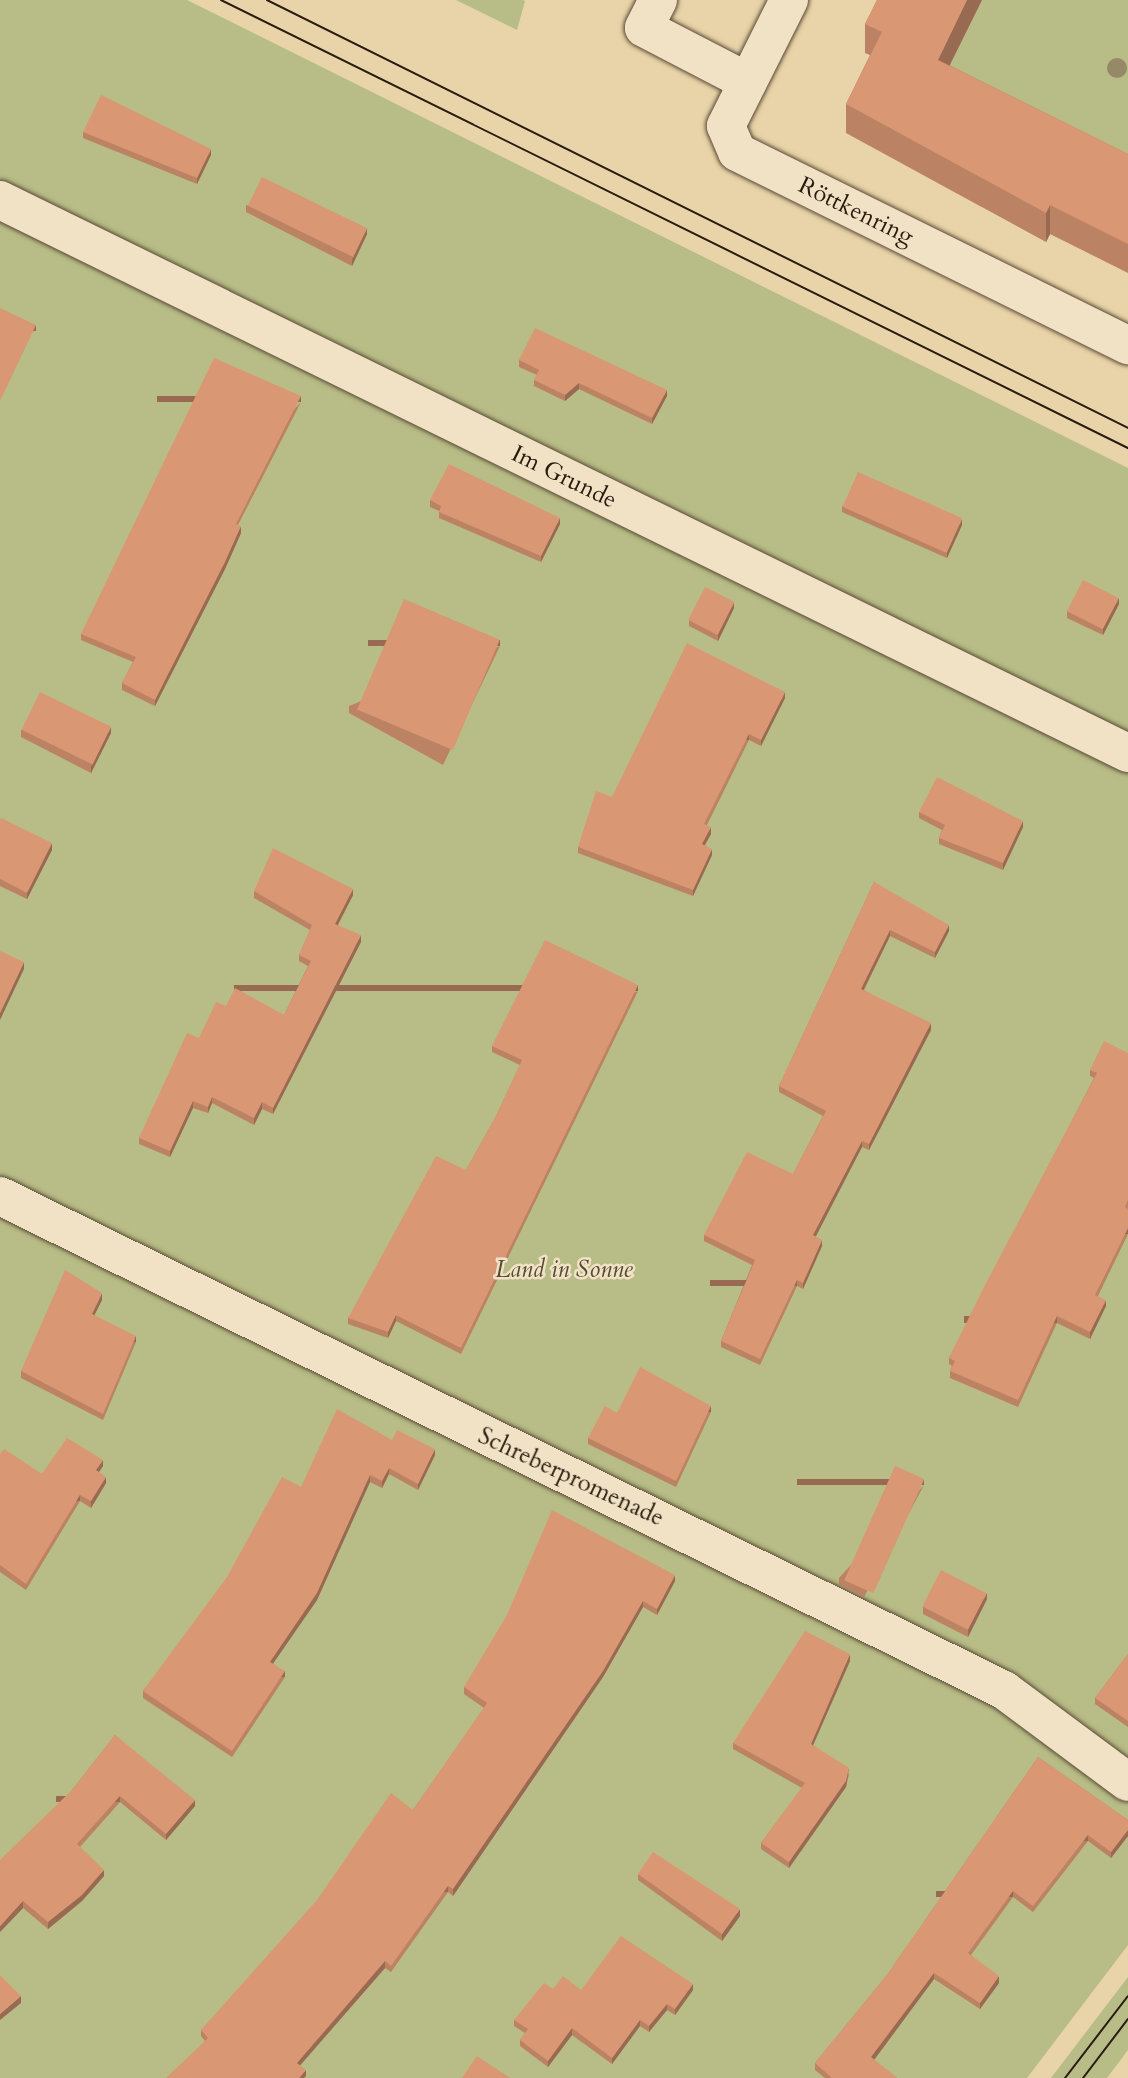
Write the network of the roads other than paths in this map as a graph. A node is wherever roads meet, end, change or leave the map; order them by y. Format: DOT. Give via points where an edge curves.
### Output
graph roads {
  1 [pos="658,0"];
  2 [pos="789,0"];
  3 [pos="748,82"];
  4 [pos="0,200"];
  5 [pos="1128,345"];
  6 [pos="1128,753"];
  7 [pos="0,1196"];
  8 [pos="1128,1782"];
  1 -- 3 [label="street" via="644,28"];
  2 -- 3 [label="street, Röttkenring"];
  3 -- 5 [label="street, Röttkenring" via="726,127 737,152"];
  4 -- 6 [label="street, Im Grunde"];
  7 -- 8 [label="street, Schreberpromenade" via="1004,1690"];
}
